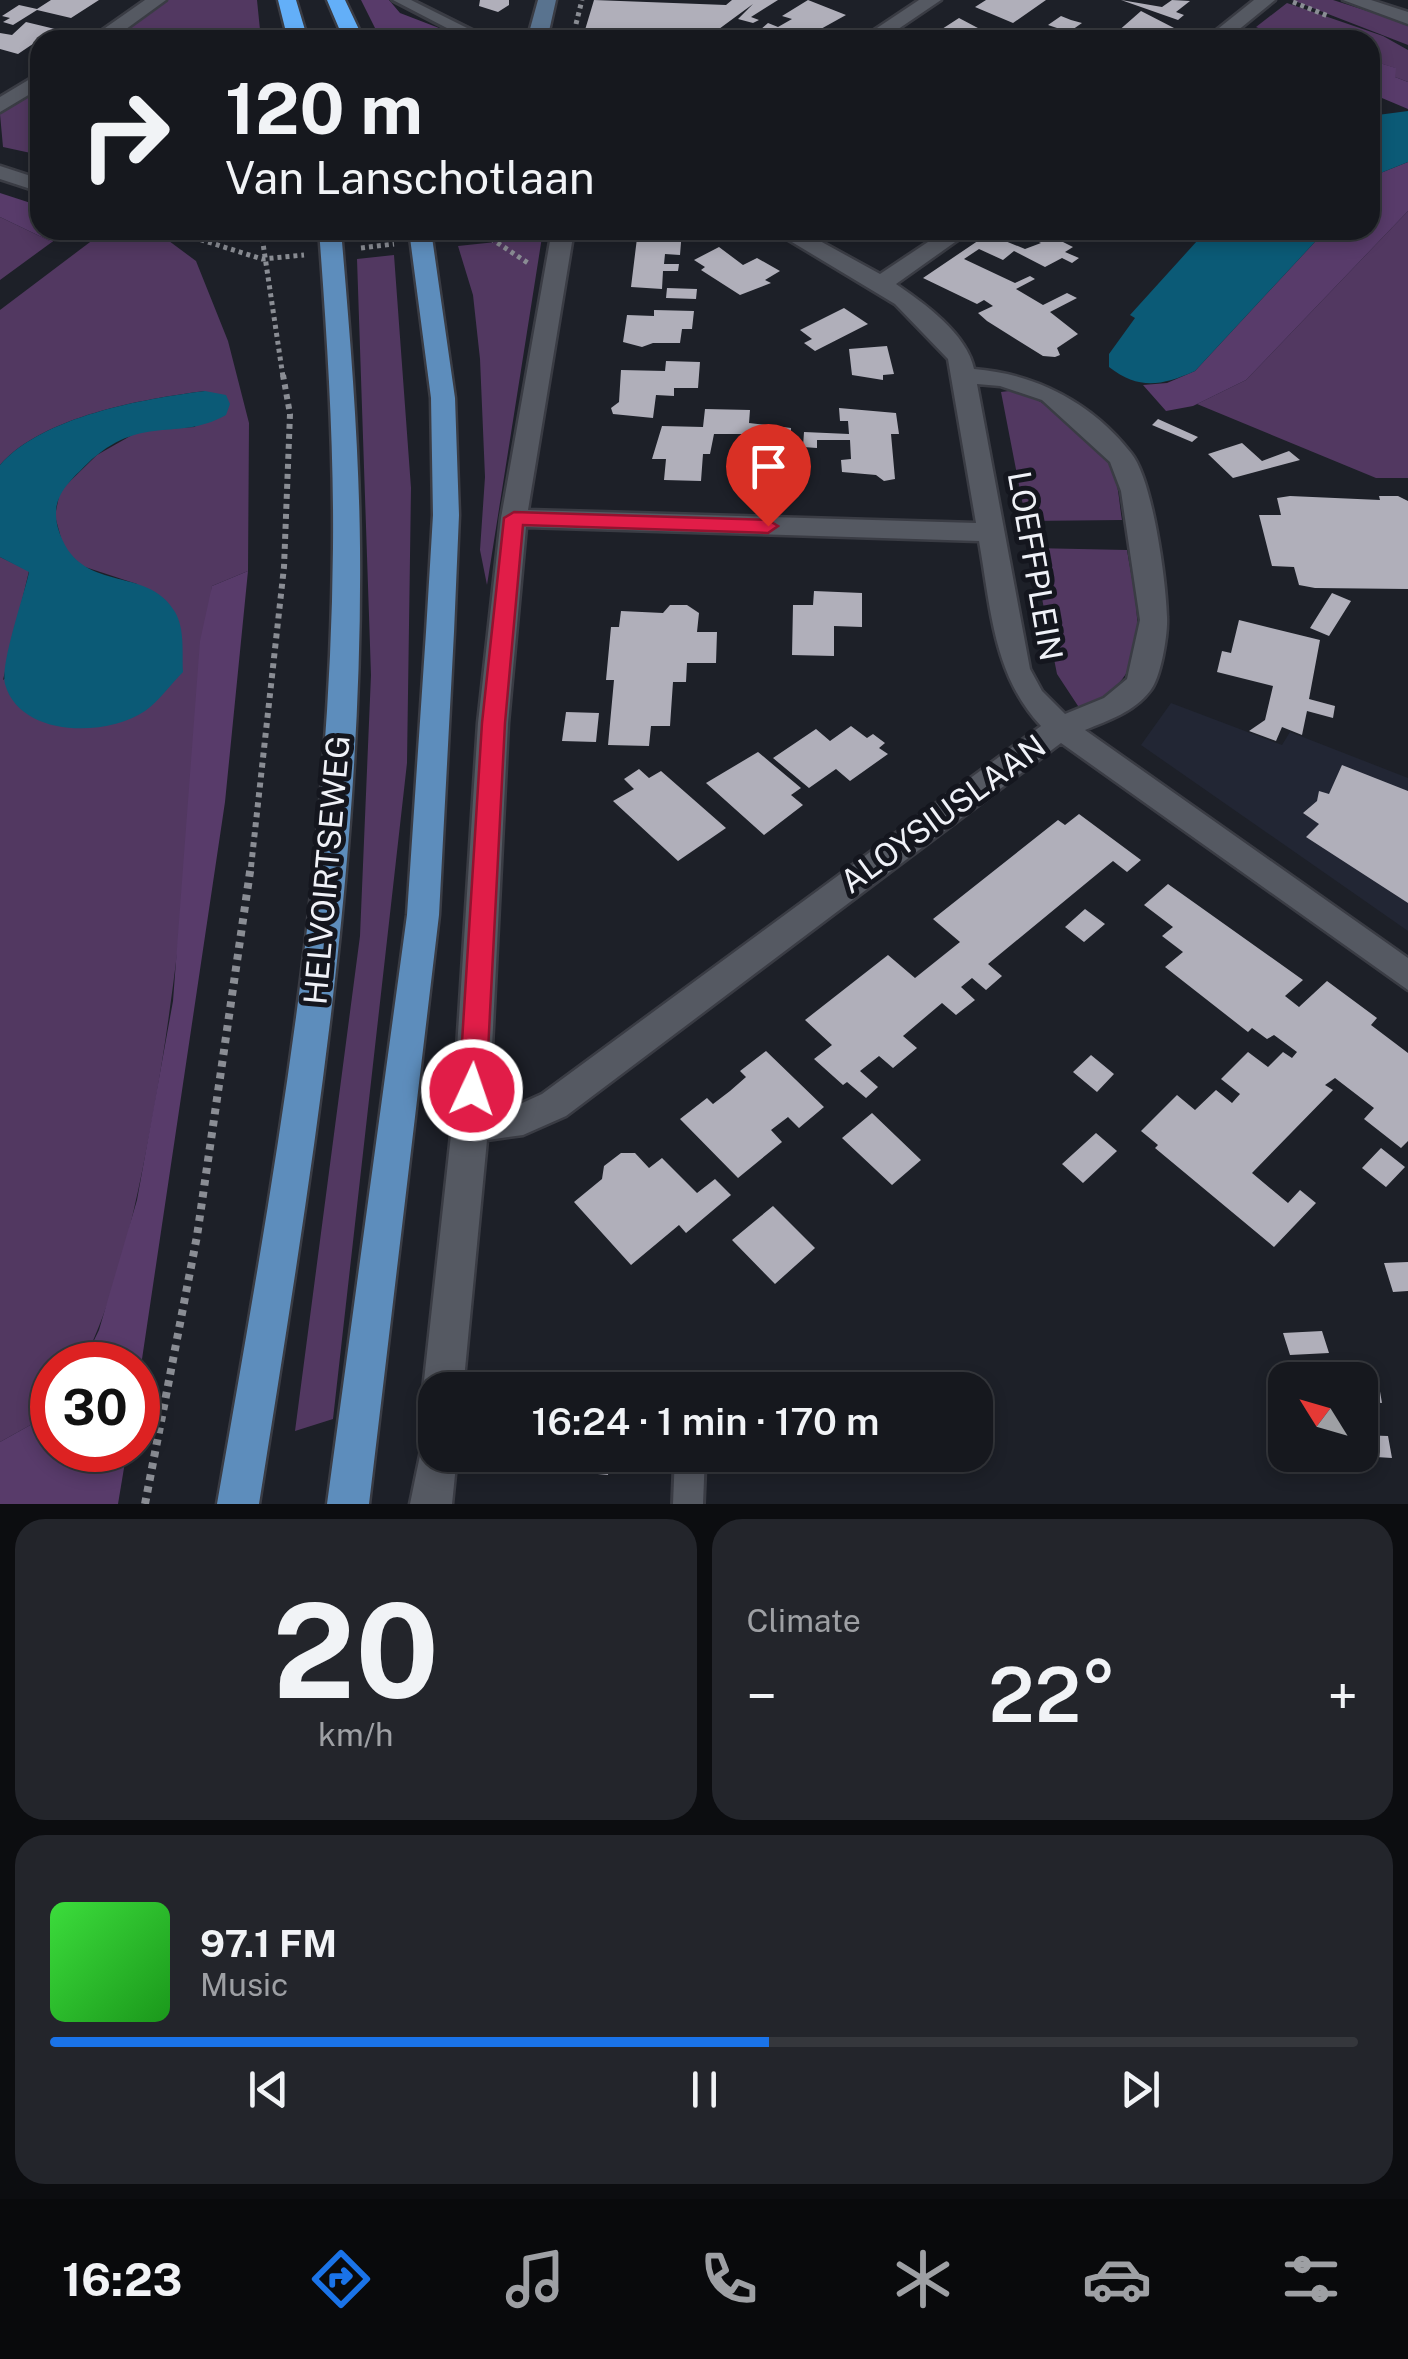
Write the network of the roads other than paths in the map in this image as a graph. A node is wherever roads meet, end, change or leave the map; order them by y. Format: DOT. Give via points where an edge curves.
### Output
graph roads {
  1 [pos="157,0"];
  2 [pos="287,0"];
  3 [pos="336,0"];
  4 [pos="400,0"];
  5 [pos="548,0"];
  6 [pos="932,0"];
  7 [pos="1266,0"];
  8 [pos="1352,0"];
  9 [pos="1408,18"];
  10 [pos="113,30"];
  11 [pos="295,30"];
  12 [pos="350,30"];
  13 [pos="458,30"];
  14 [pos="541,30"];
  15 [pos="885,30"];
  16 [pos="1227,30"];
  17 [pos="30,86"];
  18 [pos="0,106"];
  19 [pos="0,172"];
  20 [pos="30,182"];
  21 [pos="331,240"];
  22 [pos="421,240"];
  23 [pos="561,240"];
  24 [pos="802,240"];
  25 [pos="945,240"];
  26 [pos="880,284"];
  27 [pos="966,376"];
  28 [pos="514,518"];
  29 [pos="993,532"];
  30 [pos="1061,728"];
  31 [pos="1408,976"];
  32 [pos="470,1126"];
  33 [pos="445,1372"];
  34 [pos="435,1472"];
  35 [pos="689,1472"];
  36 [pos="238,1504"];
  37 [pos="348,1504"];
  38 [pos="432,1504"];
  39 [pos="688,1504"];
  1 -- 10 [label="street"];
  2 -- 11 [label="highway"];
  3 -- 12 [label="highway"];
  4 -- 13 [label="lane"];
  5 -- 14 [label="main road"];
  6 -- 15 [label="street"];
  7 -- 16 [label="street"];
  8 -- 9 [label="street"];
  17 -- 18 [label="street"];
  19 -- 20 [label="street"];
  21 -- 36 [label="main road, HELVOIRTSEWEG" via="346,411 348,574 337,788 293,1176"];
  22 -- 37 [label="main road" via="443,398 439,651 420,934"];
  23 -- 28 [label="street"];
  24 -- 26 [label="street, LOEFFPLEIN"];
  25 -- 26 [label="street"];
  26 -- 27 [label="street, LOEFFPLEIN" via="939,328"];
  27 -- 29 [label="street, LOEFFPLEIN"];
  27 -- 30 [label="street" via="1003,379 1051,395 1122,458 1134,491 1154,620 1140,684 1114,706"];
  28 -- 29 [label="street"];
  28 -- 32 [label="street" via="494,723"];
  29 -- 30 [label="street, LOEFFPLEIN" via="1016,669"];
  30 -- 31 [label="street, ALOYSIUSLAAN"];
  30 -- 32 [label="street, ALOYSIUSLAAN" via="554,1104 524,1119"];
  32 -- 33 [label="street"];
  34 -- 38 [label="street"];
  35 -- 39 [label="lane"];
}
